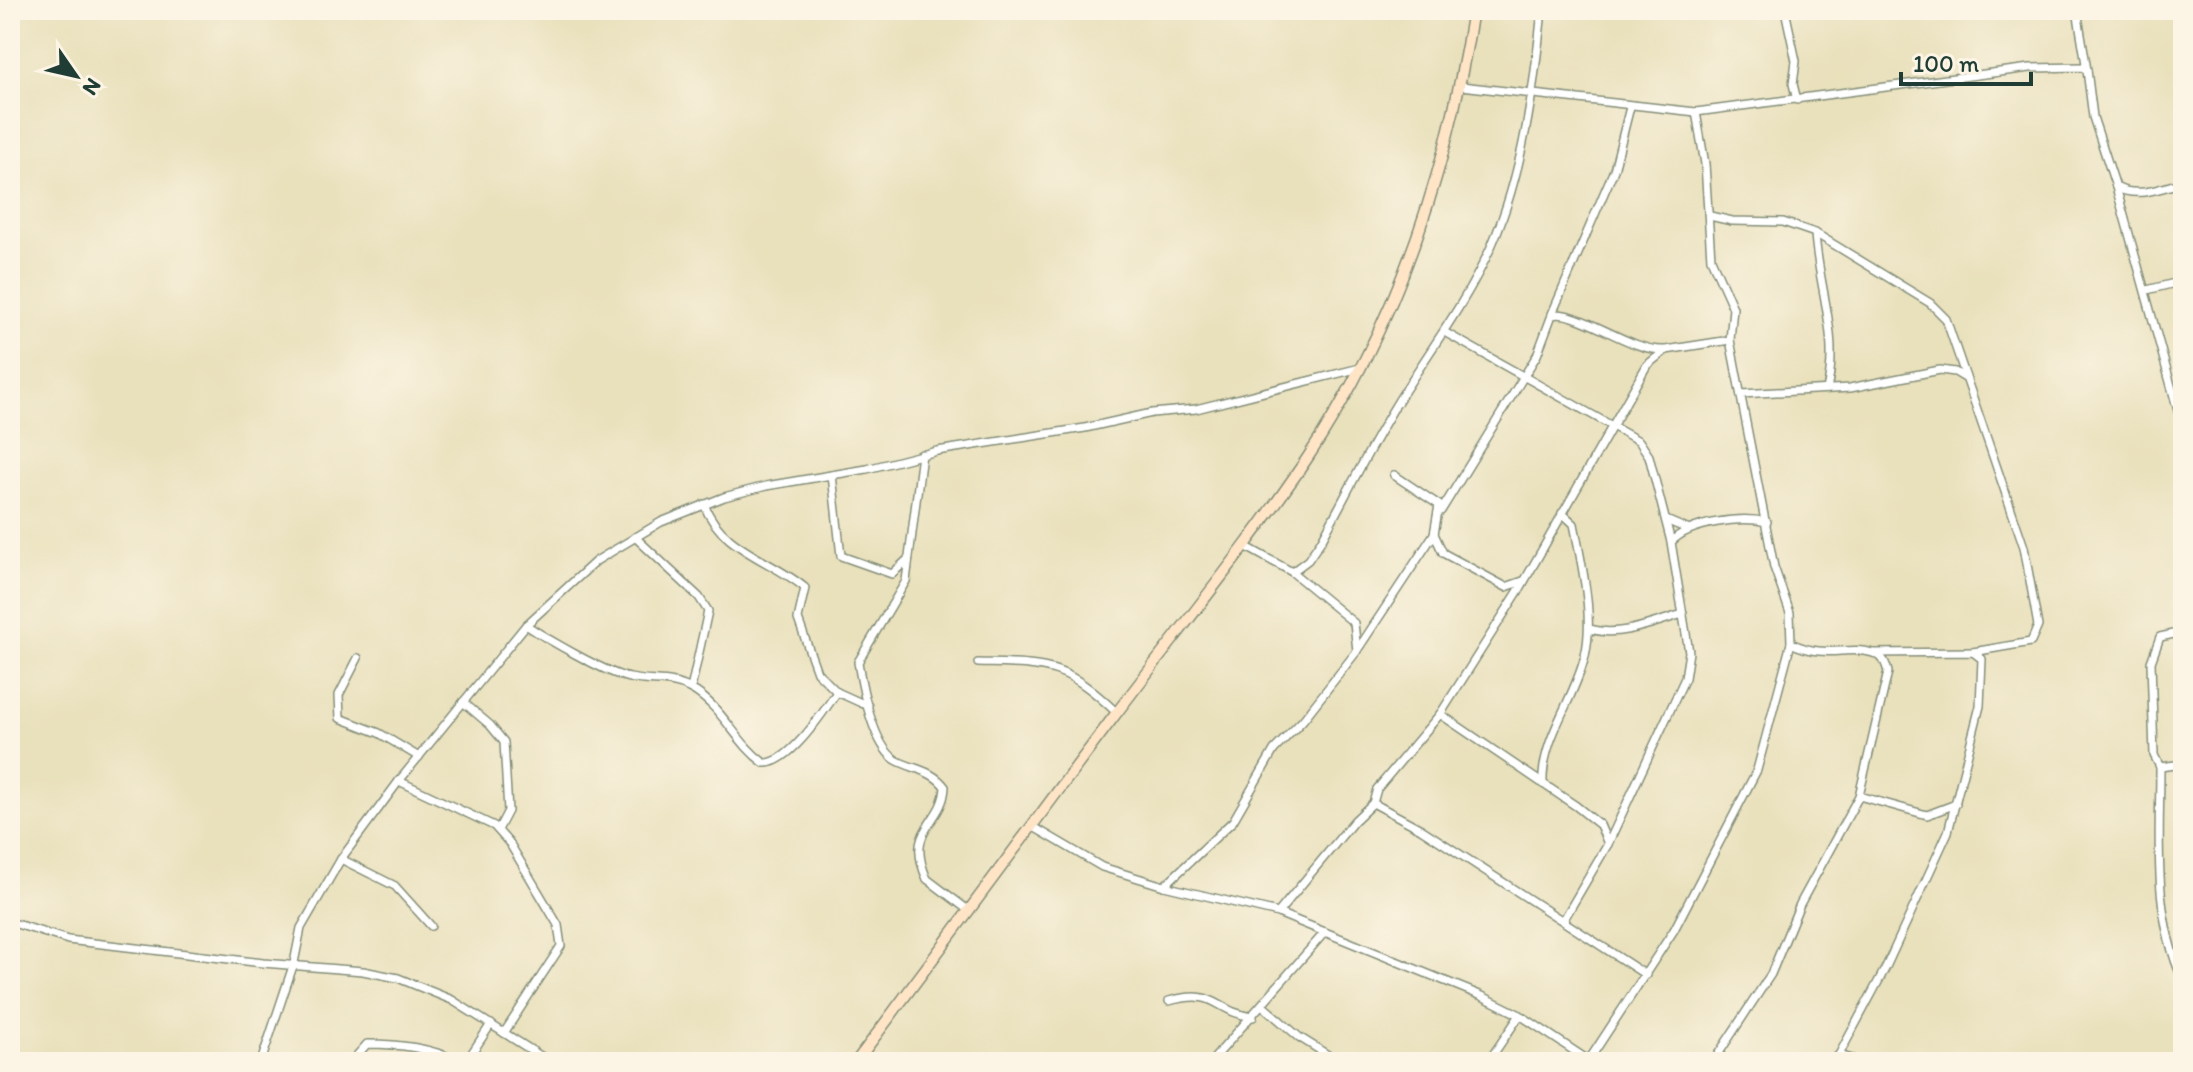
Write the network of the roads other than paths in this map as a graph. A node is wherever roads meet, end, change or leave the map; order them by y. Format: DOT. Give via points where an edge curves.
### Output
graph roads {
  1 [pos="1473,10"];
  2 [pos="1542,10"];
  3 [pos="1785,10"];
  4 [pos="2077,10"];
  5 [pos="2176,10"];
  6 [pos="2183,45"];
  7 [pos="2087,70"];
  8 [pos="1461,86"];
  9 [pos="1532,95"];
  10 [pos="1797,100"];
  11 [pos="1630,107"];
  12 [pos="1696,112"];
  13 [pos="2183,182"];
  14 [pos="2116,187"];
  15 [pos="1710,216"];
  16 [pos="1815,233"];
  17 [pos="2183,281"];
  18 [pos="2147,290"];
  19 [pos="1552,315"];
  20 [pos="1446,333"];
  21 [pos="1730,340"];
  22 [pos="1640,348"];
  23 [pos="1666,350"];
  24 [pos="1647,365"];
  25 [pos="1360,368"];
  26 [pos="1522,377"];
  27 [pos="1965,378"];
  28 [pos="2183,384"];
  29 [pos="2172,387"];
  30 [pos="1827,389"];
  31 [pos="1741,394"];
  32 [pos="1611,425"];
  33 [pos="2183,429"];
  34 [pos="922,454"];
  35 [pos="832,475"];
  36 [pos="1394,475"];
  37 [pos="704,504"];
  38 [pos="1763,504"];
  39 [pos="1441,511"];
  40 [pos="1562,513"];
  41 [pos="1750,518"];
  42 [pos="1666,520"];
  43 [pos="1767,522"];
  44 [pos="1687,529"];
  45 [pos="1434,534"];
  46 [pos="635,537"];
  47 [pos="1671,542"];
  48 [pos="1245,546"];
  49 [pos="909,557"];
  50 [pos="1292,572"];
  51 [pos="1525,580"];
  52 [pos="1683,614"];
  53 [pos="526,625"];
  54 [pos="1590,629"];
  55 [pos="2183,632"];
  56 [pos="1791,643"];
  57 [pos="1357,651"];
  58 [pos="1973,652"];
  59 [pos="1874,653"];
  60 [pos="358,658"];
  61 [pos="978,663"];
  62 [pos="691,689"];
  63 [pos="837,692"];
  64 [pos="463,702"];
  65 [pos="868,706"];
  66 [pos="1117,713"];
  67 [pos="1440,714"];
  68 [pos="1433,724"];
  69 [pos="1456,726"];
  70 [pos="419,757"];
  71 [pos="2183,764"];
  72 [pos="2160,767"];
  73 [pos="399,781"];
  74 [pos="1543,784"];
  75 [pos="1859,796"];
  76 [pos="1373,803"];
  77 [pos="1956,804"];
  78 [pos="1032,826"];
  79 [pos="498,830"];
  80 [pos="1608,844"];
  81 [pos="341,859"];
  82 [pos="1164,886"];
  83 [pos="968,910"];
  84 [pos="1278,913"];
  85 [pos="1563,921"];
  86 [pos="10,922"];
  87 [pos="431,926"];
  88 [pos="1325,932"];
  89 [pos="294,963"];
  90 [pos="1646,975"];
  91 [pos="2183,979"];
  92 [pos="1169,1001"];
  93 [pos="1263,1006"];
  94 [pos="1520,1015"];
  95 [pos="1253,1017"];
  96 [pos="491,1024"];
  97 [pos="504,1033"];
  98 [pos="1839,1055"];
  99 [pos="1336,1061"];
  100 [pos="1590,1061"];
  101 [pos="261,1062"];
  102 [pos="351,1062"];
  103 [pos="464,1062"];
  104 [pos="550,1062"];
  105 [pos="856,1062"];
  106 [pos="1211,1062"];
  107 [pos="1488,1062"];
  108 [pos="1713,1062"];
  109 [pos="1830,1062"];
  110 [pos="1862,1062"];
  1 -- 8 [label="main road"];
  2 -- 9 [label="street"];
  3 -- 10 [label="street" via="1796,61"];
  4 -- 7 [label="street"];
  5 -- 6 [label="street"];
  7 -- 10 [label="street" via="2030,68"];
  7 -- 14 [label="street" via="2093,117"];
  8 -- 9 [label="street"];
  8 -- 25 [label="main road" via="1422,228"];
  9 -- 11 [label="street"];
  9 -- 20 [label="street" via="1501,221"];
  10 -- 12 [label="street"];
  11 -- 12 [label="street"];
  11 -- 19 [label="street" via="1614,170"];
  12 -- 15 [label="street"];
  13 -- 14 [label="street" via="2144,192"];
  14 -- 18 [label="street" via="2132,255"];
  15 -- 16 [label="street" via="1783,222"];
  15 -- 21 [label="street" via="1711,259 1733,308"];
  16 -- 27 [label="street" via="1939,311 1950,327"];
  16 -- 30 [label="street" via="1832,340"];
  17 -- 18 [label="street"];
  18 -- 29 [label="street"];
  19 -- 22 [label="street" via="1568,314"];
  19 -- 26 [label="street"];
  20 -- 26 [label="street"];
  20 -- 50 [label="street" via="1396,405 1321,541"];
  21 -- 23 [label="street"];
  21 -- 31 [label="street"];
  22 -- 23 [label="street"];
  22 -- 24 [label="street"];
  23 -- 24 [label="street"];
  24 -- 32 [label="street"];
  25 -- 34 [label="street" via="1196,409"];
  25 -- 48 [label="main road" via="1308,458"];
  26 -- 32 [label="street"];
  26 -- 39 [label="street"];
  27 -- 30 [label="street" via="1940,370"];
  27 -- 58 [label="street" via="1985,423 2024,547 2038,626 2031,642"];
  28 -- 29 [label="street"];
  29 -- 33 [label="street"];
  30 -- 31 [label="street"];
  31 -- 38 [label="street"];
  32 -- 40 [label="street"];
  32 -- 42 [label="street" via="1646,448"];
  34 -- 35 [label="street"];
  34 -- 49 [label="street"];
  35 -- 37 [label="street" via="792,479"];
  35 -- 49 [label="street" via="841,556 892,574"];
  36 -- 39 [label="street" via="1435,501"];
  37 -- 46 [label="street"];
  37 -- 63 [label="street" via="729,539 805,588 799,622 817,672"];
  38 -- 41 [label="street"];
  38 -- 43 [label="street"];
  39 -- 45 [label="street"];
  40 -- 51 [label="street"];
  40 -- 54 [label="street" via="1574,524"];
  41 -- 43 [label="street"];
  41 -- 44 [label="street"];
  42 -- 44 [label="street"];
  42 -- 47 [label="street"];
  43 -- 56 [label="street" via="1774,567 1790,613"];
  44 -- 47 [label="street"];
  45 -- 51 [label="street" via="1443,553 1496,583 1506,587"];
  45 -- 57 [label="street"];
  46 -- 53 [label="street" via="596,561"];
  46 -- 62 [label="street" via="708,611"];
  47 -- 52 [label="street"];
  48 -- 50 [label="street"];
  48 -- 66 [label="main road"];
  49 -- 65 [label="street" via="902,590 858,662"];
  50 -- 57 [label="street" via="1354,623"];
  51 -- 67 [label="street"];
  52 -- 54 [label="street" via="1636,628"];
  52 -- 80 [label="street" via="1689,652 1685,678"];
  53 -- 62 [label="street" via="623,676"];
  53 -- 64 [label="street"];
  54 -- 74 [label="street" via="1584,659 1544,761"];
  55 -- 72 [label="street" via="2157,640 2151,662 2154,755"];
  56 -- 59 [label="street" via="1822,653"];
  56 -- 90 [label="street" via="1757,770"];
  57 -- 82 [label="street" via="1274,750 1233,821"];
  58 -- 59 [label="street"];
  58 -- 77 [label="street" via="1982,659 1984,675"];
  59 -- 75 [label="street" via="1888,672"];
  60 -- 70 [label="street" via="339,695 340,718"];
  61 -- 66 [label="street" via="1049,667 1081,680"];
  62 -- 63 [label="street" via="728,720 754,755 771,763 798,742"];
  63 -- 65 [label="street"];
  64 -- 70 [label="street"];
  64 -- 79 [label="street" via="504,742 508,811"];
  65 -- 83 [label="street" via="886,752 934,775 945,787 940,806 921,833 924,871"];
  66 -- 78 [label="main road"];
  67 -- 68 [label="street"];
  67 -- 69 [label="street"];
  68 -- 69 [label="street"];
  68 -- 76 [label="street" via="1386,775"];
  69 -- 74 [label="street"];
  70 -- 73 [label="street"];
  71 -- 72 [label="street"];
  72 -- 91 [label="street" via="2161,893 2165,927"];
  73 -- 79 [label="street"];
  73 -- 81 [label="street"];
  74 -- 80 [label="street" via="1600,825"];
  75 -- 77 [label="street" via="1927,815"];
  75 -- 108 [label="street" via="1800,904 1771,974"];
  76 -- 84 [label="street"];
  76 -- 85 [label="street"];
  77 -- 98 [label="street" via="1886,967"];
  78 -- 82 [label="street" via="1102,867"];
  78 -- 83 [label="main road"];
  79 -- 97 [label="street" via="558,925 562,940"];
  80 -- 85 [label="street"];
  81 -- 87 [label="street" via="395,886"];
  81 -- 89 [label="street" via="301,928"];
  82 -- 84 [label="street"];
  83 -- 105 [label="main road"];
  84 -- 88 [label="street"];
  85 -- 90 [label="street"];
  86 -- 89 [label="street" via="68,940"];
  88 -- 93 [label="street"];
  88 -- 94 [label="street"];
  89 -- 96 [label="street" via="398,978 428,988"];
  89 -- 101 [label="street"];
  90 -- 100 [label="street"];
  92 -- 95 [label="street" via="1202,995 1235,1014"];
  93 -- 95 [label="street"];
  93 -- 99 [label="street"];
  94 -- 100 [label="street"];
  94 -- 107 [label="street"];
  95 -- 106 [label="street"];
  96 -- 97 [label="street"];
  96 -- 103 [label="street"];
  97 -- 104 [label="street"];
  98 -- 109 [label="street"];
  98 -- 110 [label="street"];
  102 -- 103 [label="street" via="367,1044 392,1044"];
}
